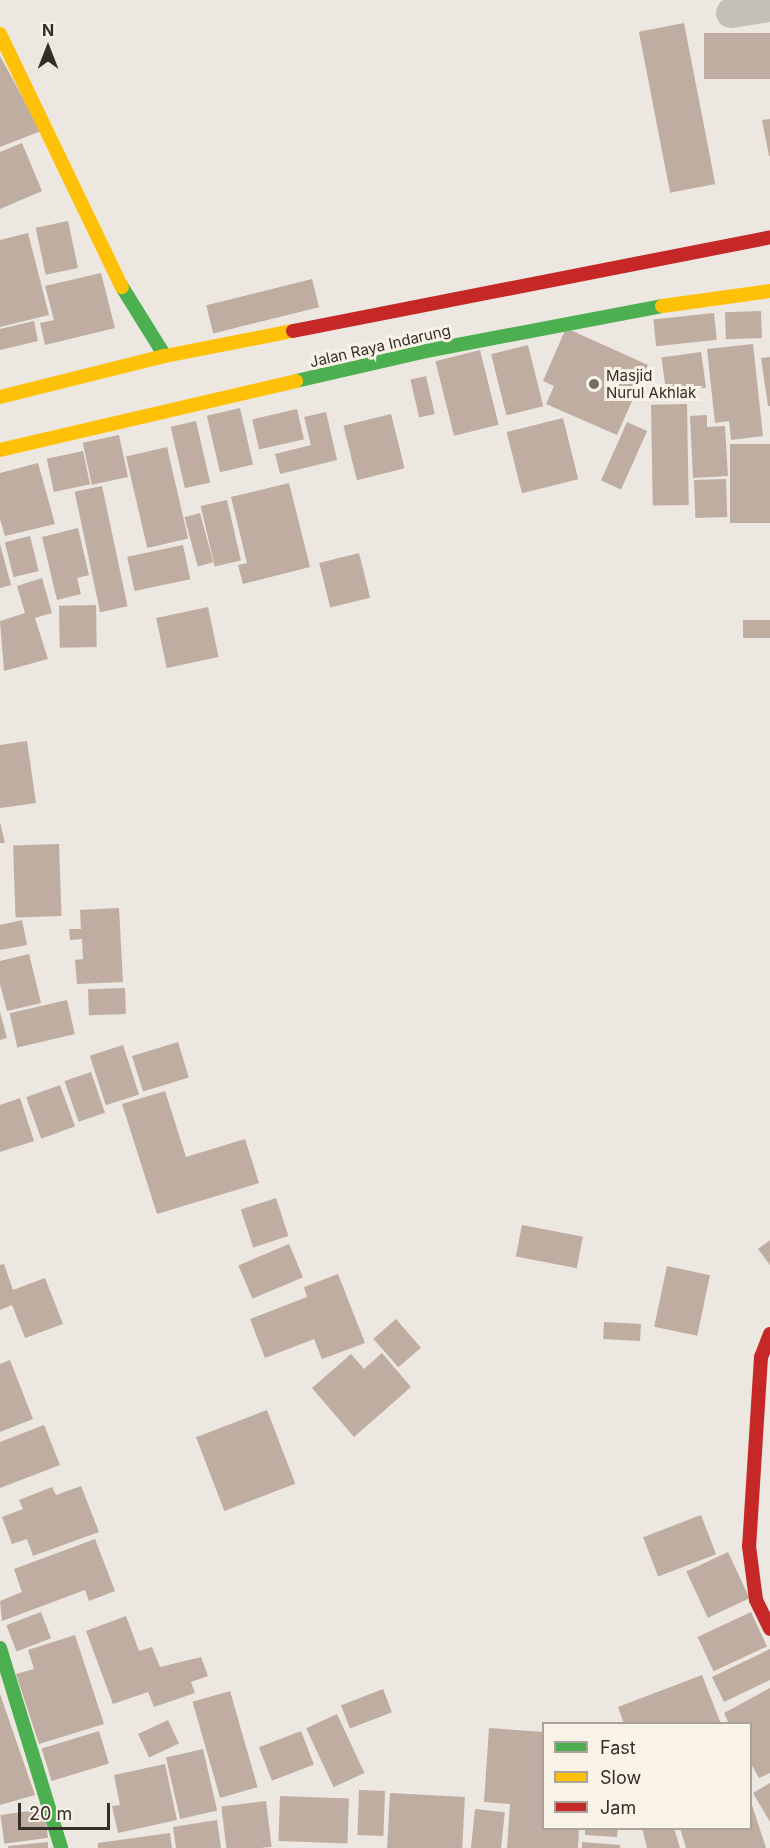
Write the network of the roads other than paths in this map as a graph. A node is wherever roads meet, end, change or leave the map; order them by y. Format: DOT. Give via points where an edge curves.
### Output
graph roads {
  1 [pos="770,7"];
  2 [pos="731,14"];
  3 [pos="0,34"];
  4 [pos="770,237"];
  5 [pos="656,257"];
  6 [pos="770,291"];
  7 [pos="665,306"];
  8 [pos="165,356"];
  9 [pos="0,397"];
  10 [pos="0,450"];
  11 [pos="770,1334"];
  12 [pos="770,1629"];
  13 [pos="0,1648"];
  14 [pos="61,1848"];
  1 -- 2 [label="street"];
  3 -- 8 [label="main road" via="108,264"];
  4 -- 5 [label="main road, Jalan Raya Indarung"];
  5 -- 7 [label="main road"];
  5 -- 8 [label="main road, Jalan Raya Indarung"];
  6 -- 7 [label="main road, Jalan Raya Indarung"];
  7 -- 10 [label="main road, Jalan Raya Indarung" via="426,351"];
  8 -- 9 [label="main road, Jalan Raya Indarung"];
  11 -- 12 [label="main road" via="761,1357 749,1546 756,1600"];
  13 -- 14 [label="main road"];
}
